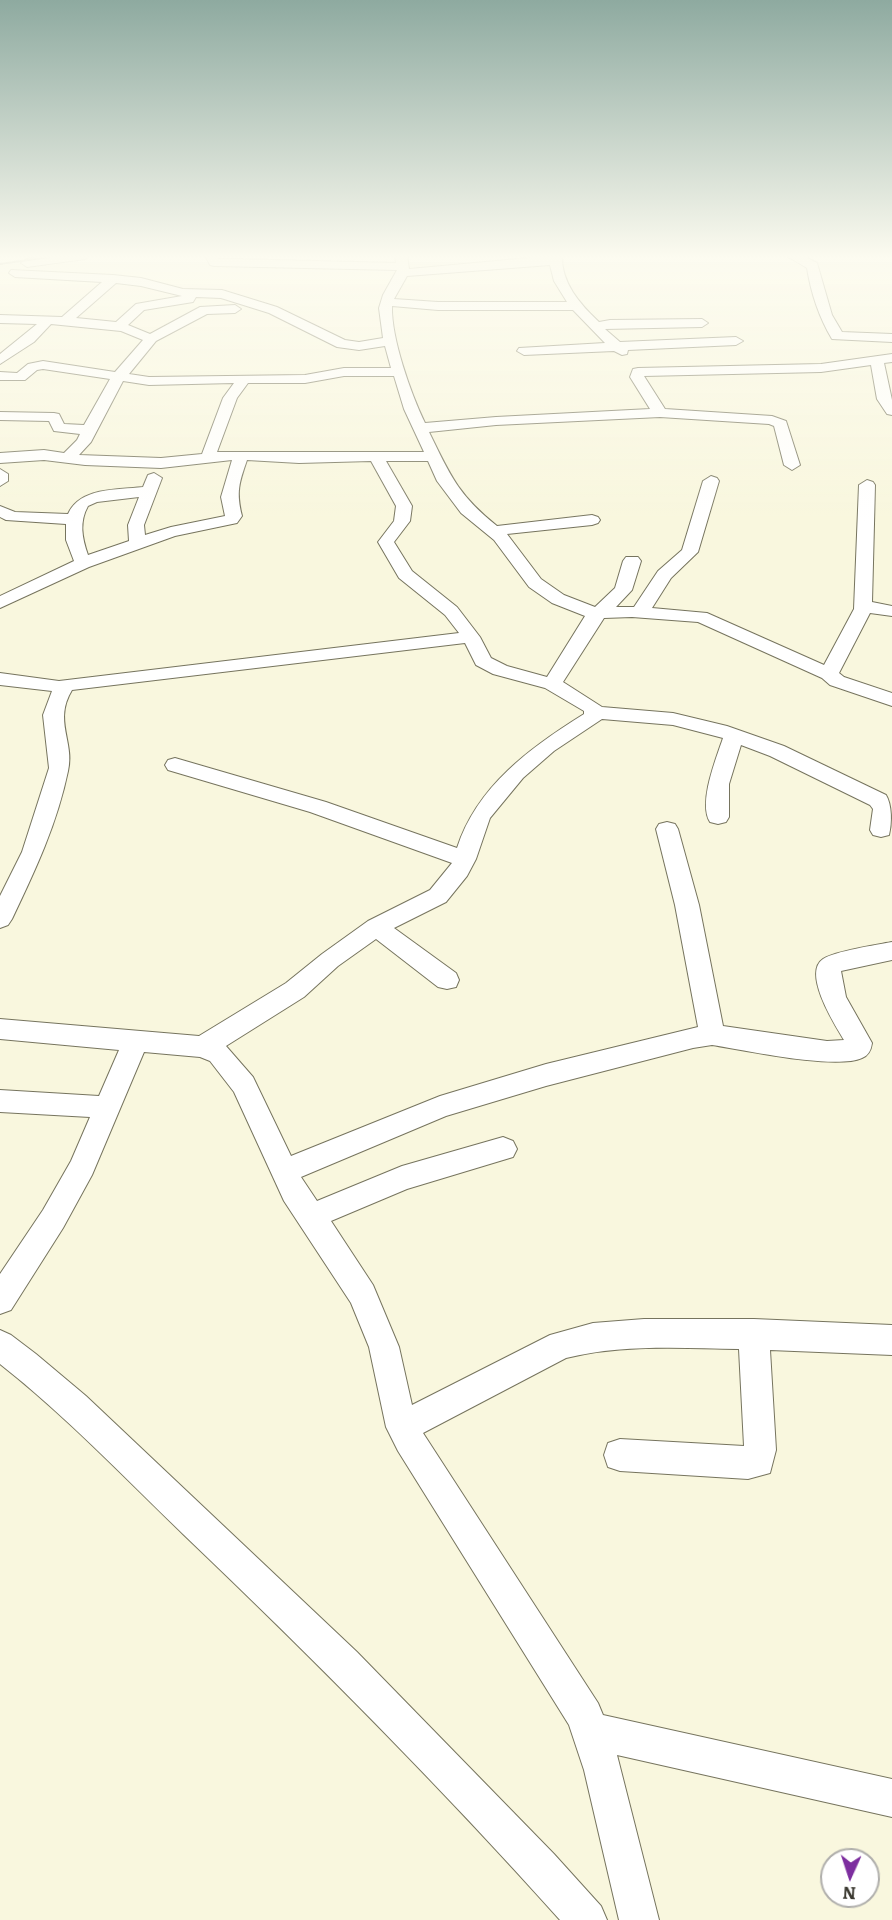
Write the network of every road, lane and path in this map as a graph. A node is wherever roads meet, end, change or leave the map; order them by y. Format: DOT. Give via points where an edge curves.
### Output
graph roads {
  1 [pos="21,345"];
  2 [pos="148,345"];
  3 [pos="347,345"];
  4 [pos="368,345"];
  5 [pos="391,345"];
  6 [pos="615,345"];
  7 [pos="631,345"];
  8 [pos="524,351"];
  9 [pos="892,358"];
  10 [pos="0,360"];
  11 [pos="877,362"];
  12 [pos="400,372"];
  13 [pos="638,372"];
  14 [pos="0,376"];
  15 [pos="119,376"];
  16 [pos="20,377"];
  17 [pos="244,379"];
  18 [pos="889,403"];
  19 [pos="4,405"];
  20 [pos="660,413"];
  21 [pos="420,428"];
  22 [pos="90,430"];
  23 [pos="241,455"];
  24 [pos="431,456"];
  25 [pos="208,457"];
  26 [pos="0,458"];
  27 [pos="67,458"];
  28 [pos="377,458"];
  29 [pos="156,463"];
  30 [pos="792,465"];
  31 [pos="0,474"];
  32 [pos="0,481"];
  33 [pos="711,481"];
  34 [pos="867,485"];
  35 [pos="150,491"];
  36 [pos="4,516"];
  37 [pos="75,519"];
  38 [pos="592,520"];
  39 [pos="494,531"];
  40 [pos="138,543"];
  41 [pos="632,561"];
  42 [pos="83,563"];
  43 [pos="0,603"];
  44 [pos="863,606"];
  45 [pos="892,611"];
  46 [pos="640,612"];
  47 [pos="601,613"];
  48 [pos="471,637"];
  49 [pos="830,674"];
  50 [pos="0,679"];
  51 [pos="552,684"];
  52 [pos="63,687"];
  53 [pos="892,700"];
  54 [pos="594,712"];
  55 [pos="734,735"];
  56 [pos="175,765"];
  57 [pos="718,817"];
  58 [pos="668,829"];
  59 [pos="881,830"];
  60 [pos="465,859"];
  61 [pos="0,919"];
  62 [pos="376,927"];
  63 [pos="892,951"];
  64 [pos="447,980"];
  65 [pos="0,1029"];
  66 [pos="712,1035"];
  67 [pos="136,1041"];
  68 [pos="203,1047"];
  69 [pos="0,1101"];
  70 [pos="106,1107"];
  71 [pos="503,1149"];
  72 [pos="284,1171"];
  73 [pos="310,1217"];
  74 [pos="0,1300"];
  75 [pos="754,1334"];
  76 [pos="892,1340"];
  77 [pos="0,1345"];
  78 [pos="402,1427"];
  79 [pos="620,1455"];
  80 [pos="592,1731"];
  81 [pos="892,1797"];
  82 [pos="587,1920"];
  83 [pos="639,1920"];
  1 -- 10 [label="street"];
  2 -- 15 [label="street"];
  3 -- 4 [label="street"];
  5 -- 12 [label="street"];
  6 -- 7 [label="street"];
  6 -- 8 [label="street"];
  6 -- 13 [label="street"];
  9 -- 11 [label="street"];
  11 -- 13 [label="street" via="821,368"];
  11 -- 18 [label="street"];
  12 -- 17 [label="street"];
  12 -- 21 [label="street"];
  13 -- 20 [label="street" via="637,377"];
  14 -- 16 [label="street"];
  15 -- 16 [label="street" via="43,365"];
  15 -- 17 [label="street" via="149,381"];
  15 -- 22 [label="street"];
  16 -- 19 [label="street"];
  17 -- 25 [label="street" via="231,398"];
  19 -- 22 [label="street" via="54,417 59,428"];
  20 -- 21 [label="street"];
  20 -- 30 [label="street" via="778,422"];
  21 -- 24 [label="street"];
  22 -- 27 [label="street" via="80,447"];
  23 -- 25 [label="street"];
  23 -- 28 [label="street"];
  23 -- 40 [label="street" via="229,497 233,519"];
  24 -- 28 [label="street"];
  24 -- 39 [label="street" via="467,510"];
  25 -- 29 [label="street"];
  26 -- 27 [label="street" via="37,454"];
  27 -- 29 [label="street"];
  28 -- 48 [label="street" via="404,506 402,521 386,544 405,574 447,605"];
  29 -- 35 [label="street"];
  31 -- 32 [label="street"];
  33 -- 46 [label="street" via="690,552 664,575"];
  34 -- 44 [label="street"];
  35 -- 37 [label="street" via="86,500"];
  35 -- 40 [label="street" via="136,525"];
  36 -- 37 [label="street"];
  37 -- 42 [label="street" via="73,539"];
  38 -- 39 [label="street"];
  39 -- 47 [label="street" via="543,590 570,604"];
  40 -- 42 [label="street"];
  41 -- 47 [label="street" via="623,590"];
  42 -- 43 [label="street"];
  44 -- 45 [label="street"];
  44 -- 49 [label="street"];
  46 -- 47 [label="street"];
  46 -- 49 [label="street" via="701,617"];
  47 -- 51 [label="street" via="592,620"];
  48 -- 51 [label="street" via="487,664"];
  48 -- 52 [label="street"];
  49 -- 53 [label="street" via="837,681"];
  50 -- 52 [label="street"];
  51 -- 54 [label="street"];
  52 -- 61 [label="street" via="53,715 59,768 33,852"];
  54 -- 55 [label="street" via="694,722"];
  54 -- 60 [label="street" via="592,718 547,746 516,773 481,815"];
  55 -- 57 [label="street" via="719,784"];
  55 -- 59 [label="street" via="777,751 878,800 884,808"];
  56 -- 60 [label="street" via="318,807"];
  58 -- 66 [label="street"];
  60 -- 62 [label="street" via="438,896"];
  62 -- 64 [label="street"];
  62 -- 68 [label="street" via="295,990"];
  63 -- 66 [label="street" via="830,967 836,1000 859,1043 855,1050 828,1051"];
  65 -- 67 [label="street"];
  66 -- 72 [label="street" via="655,1046 440,1107"];
  67 -- 68 [label="street"];
  67 -- 70 [label="street"];
  68 -- 72 [label="street" via="219,1054 244,1085"];
  69 -- 70 [label="street"];
  70 -- 74 [label="street" via="82,1167"];
  71 -- 73 [label="street" via="402,1178"];
  72 -- 73 [label="street"];
  73 -- 78 [label="street" via="370,1311 384,1347"];
  75 -- 76 [label="street"];
  75 -- 78 [label="street" via="577,1340"];
  75 -- 79 [label="street" via="758,1461"];
  77 -- 82 [label="street" via="49,1384 298,1618 491,1815"];
  78 -- 80 [label="street" via="578,1702"];
  80 -- 81 [label="street"];
  80 -- 83 [label="street"];
}
